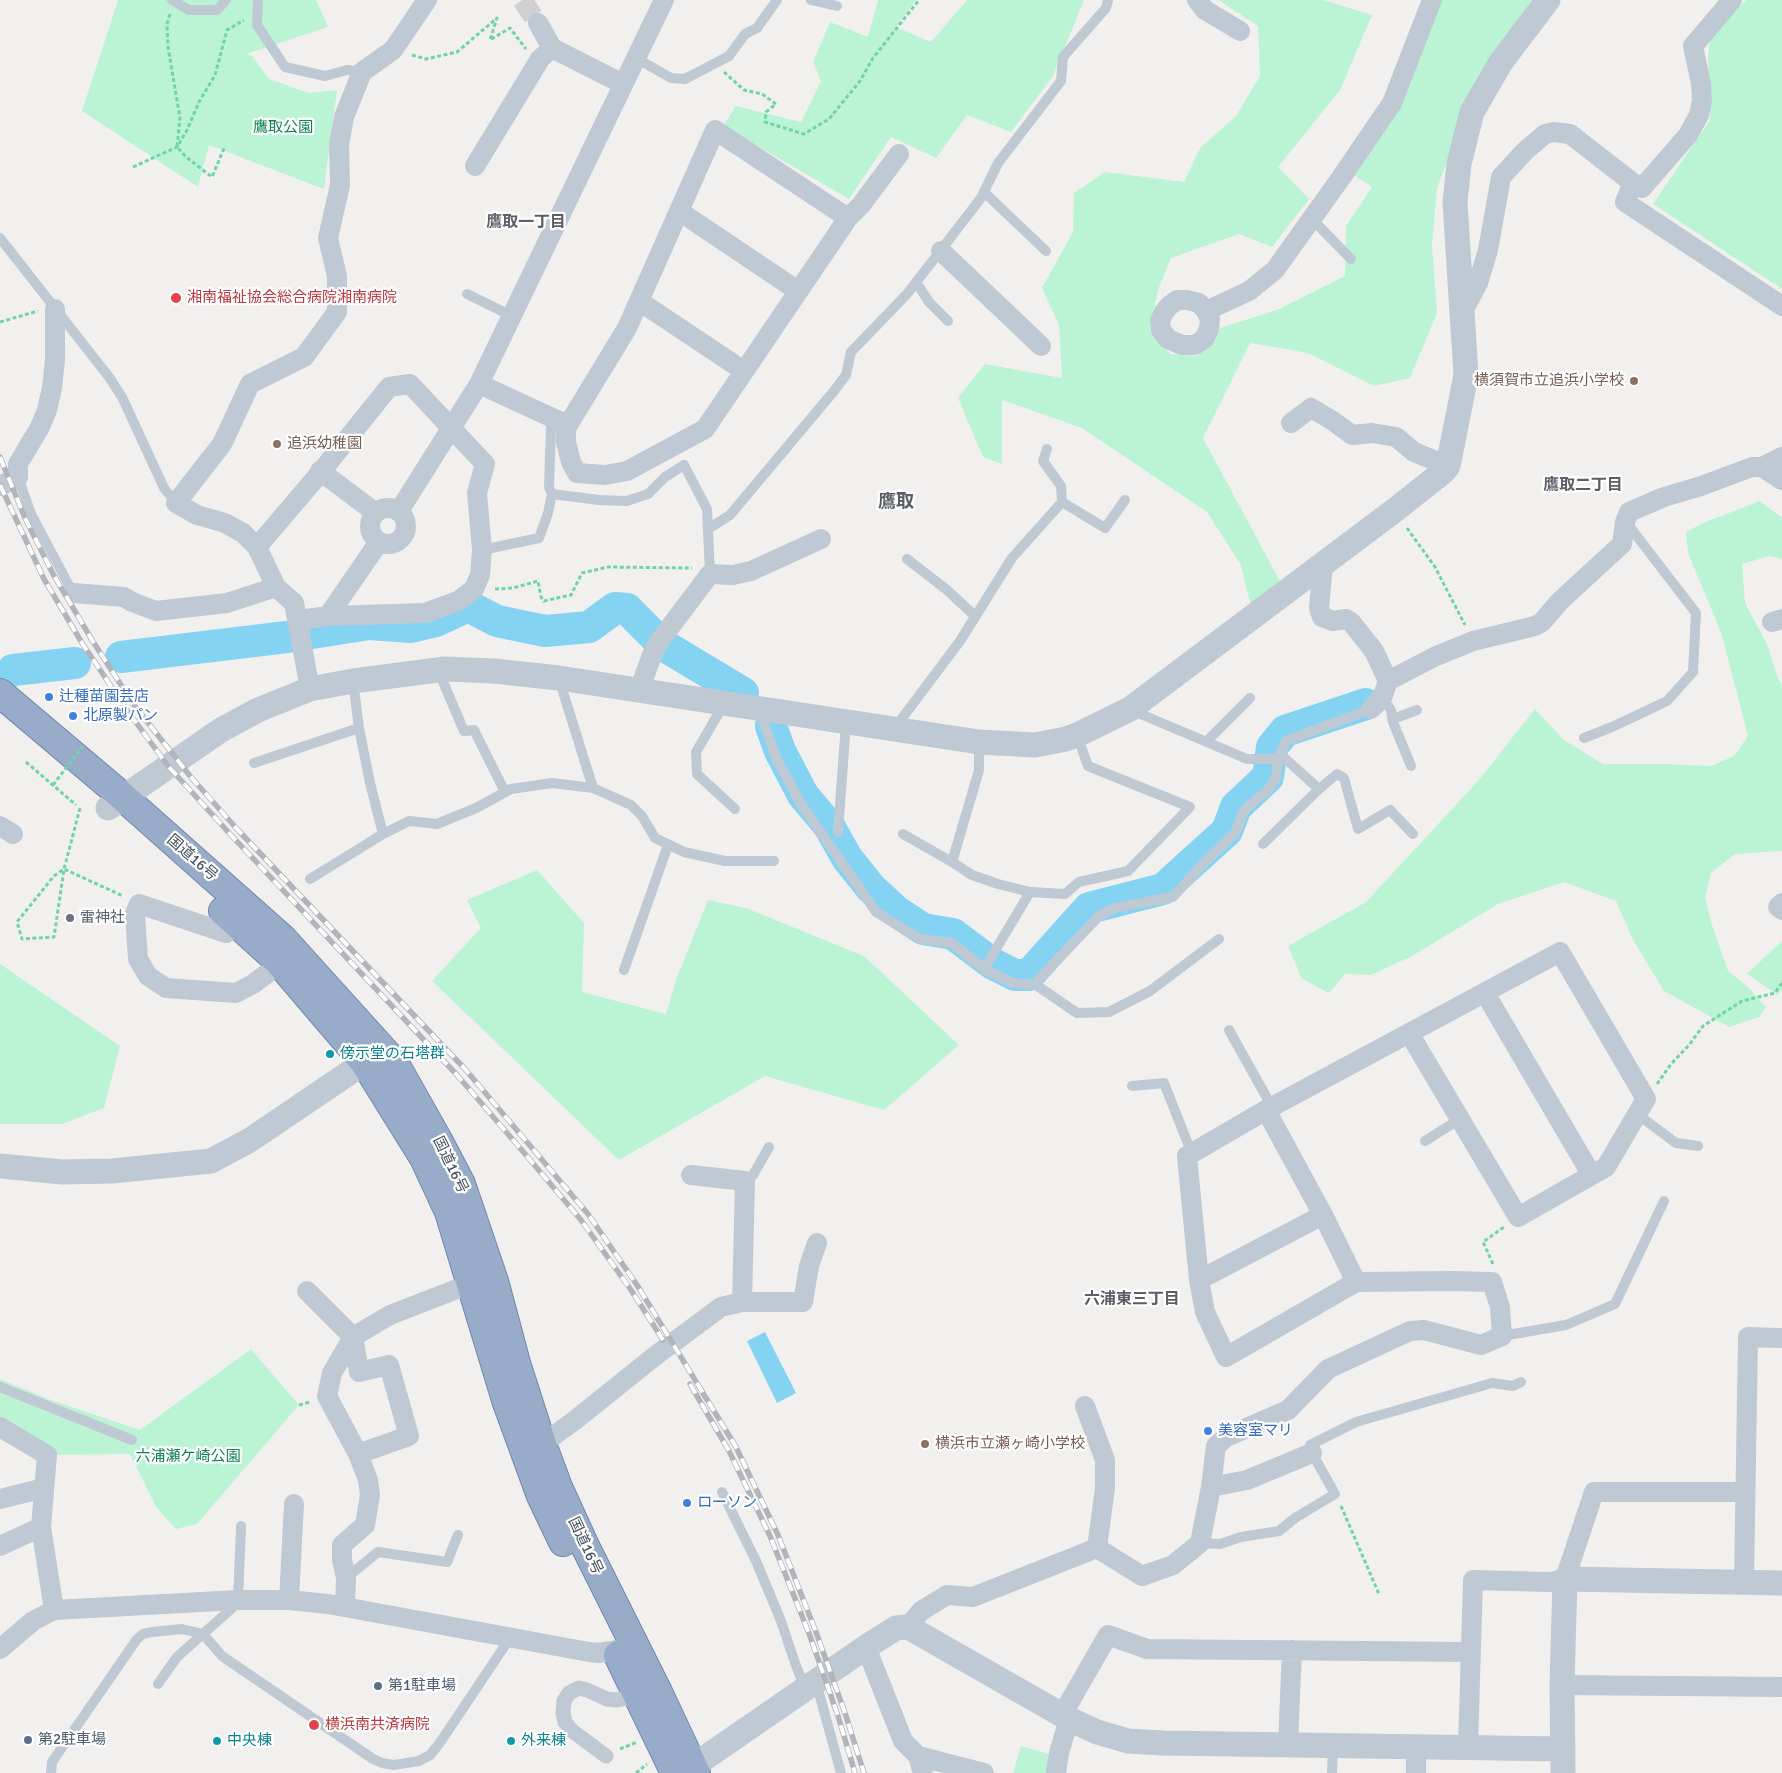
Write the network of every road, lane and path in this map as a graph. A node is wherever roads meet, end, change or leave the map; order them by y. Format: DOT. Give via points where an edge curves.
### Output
graph roads {
  1 [pos="173,0"];
  2 [pos="226,0"];
  3 [pos="258,0"];
  4 [pos="427,0"];
  5 [pos="664,0"];
  6 [pos="777,0"];
  7 [pos="811,0"];
  8 [pos="919,0"];
  9 [pos="1108,0"];
  10 [pos="1197,0"];
  11 [pos="1432,0"];
  12 [pos="1548,0"];
  13 [pos="1732,0"];
  14 [pos="837,6"];
  15 [pos="258,12"];
  16 [pos="538,23"];
  17 [pos="1240,32"];
  18 [pos="552,48"];
  19 [pos="392,50"];
  20 [pos="636,58"];
  21 [pos="714,63"];
  22 [pos="362,72"];
  23 [pos="623,84"];
  24 [pos="225,146"];
  25 [pos="178,147"];
  26 [pos="898,154"];
  27 [pos="475,166"];
  28 [pos="133,167"];
  29 [pos="1633,183"];
  30 [pos="984,192"];
  31 [pos="679,211"];
  32 [pos="848,218"];
  33 [pos="1311,218"];
  34 [pos="0,238"];
  35 [pos="941,251"];
  36 [pos="1046,251"];
  37 [pos="1350,259"];
  38 [pos="916,282"];
  39 [pos="798,291"];
  40 [pos="467,294"];
  41 [pos="639,301"];
  42 [pos="1782,306"];
  43 [pos="54,308"];
  44 [pos="1206,311"];
  45 [pos="1463,311"];
  46 [pos="512,316"];
  47 [pos="948,321"];
  48 [pos="0,322"];
  49 [pos="1041,346"];
  50 [pos="744,370"];
  51 [pos="479,384"];
  52 [pos="561,422"];
  53 [pos="1291,422"];
  54 [pos="452,429"];
  55 [pos="1047,449"];
  56 [pos="1782,457"];
  57 [pos="1448,466"];
  58 [pos="1762,467"];
  59 [pos="320,471"];
  60 [pos="18,478"];
  61 [pos="1782,480"];
  62 [pos="0,486"];
  63 [pos="552,494"];
  64 [pos="1126,500"];
  65 [pos="1062,502"];
  66 [pos="176,503"];
  67 [pos="1394,510"];
  68 [pos="399,511"];
  69 [pos="376,513"];
  70 [pos="1625,522"];
  71 [pos="708,529"];
  72 [pos="820,539"];
  73 [pos="379,542"];
  74 [pos="257,547"];
  75 [pos="482,550"];
  76 [pos="906,559"];
  77 [pos="1323,564"];
  78 [pos="710,571"];
  79 [pos="276,587"];
  80 [pos="474,589"];
  81 [pos="73,593"];
  82 [pos="328,616"];
  83 [pos="975,616"];
  84 [pos="299,620"];
  85 [pos="1473,641"];
  86 [pos="438,670"];
  87 [pos="559,678"];
  88 [pos="353,681"];
  89 [pos="310,689"];
  90 [pos="639,691"];
  91 [pos="0,693"];
  92 [pos="1381,696"];
  93 [pos="1250,698"];
  94 [pos="724,704"];
  95 [pos="758,708"];
  96 [pos="1130,709"];
  97 [pos="1417,710"];
  98 [pos="0,718"];
  99 [pos="1393,719"];
  100 [pos="846,723"];
  101 [pos="359,728"];
  102 [pos="894,729"];
  103 [pos="1077,735"];
  104 [pos="1584,738"];
  105 [pos="979,742"];
  106 [pos="1206,742"];
  107 [pos="83,746"];
  108 [pos="1279,756"];
  109 [pos="26,762"];
  110 [pos="254,763"];
  111 [pos="1411,766"];
  112 [pos="53,785"];
  113 [pos="593,788"];
  114 [pos="1319,789"];
  115 [pos="505,792"];
  116 [pos="115,803"];
  117 [pos="76,805"];
  118 [pos="80,808"];
  119 [pos="735,809"];
  120 [pos="838,832"];
  121 [pos="383,834"];
  122 [pos="903,834"];
  123 [pos="1412,834"];
  124 [pos="1264,844"];
  125 [pos="668,845"];
  126 [pos="774,861"];
  127 [pos="952,862"];
  128 [pos="64,869"];
  129 [pos="310,879"];
  130 [pos="1030,892"];
  131 [pos="1782,903"];
  132 [pos="139,904"];
  133 [pos="1782,910"];
  134 [pos="237,923"];
  135 [pos="1220,939"];
  136 [pos="278,961"];
  137 [pos="984,968"];
  138 [pos="624,970"];
  139 [pos="1782,983"];
  140 [pos="1036,985"];
  141 [pos="1781,987"];
  142 [pos="1485,993"];
  143 [pos="1229,1030"];
  144 [pos="1409,1033"];
  145 [pos="375,1056"];
  146 [pos="1671,1064"];
  147 [pos="1132,1086"];
  148 [pos="1269,1108"];
  149 [pos="1637,1114"];
  150 [pos="1460,1119"];
  151 [pos="1425,1141"];
  152 [pos="1698,1146"];
  153 [pos="770,1147"];
  154 [pos="1192,1154"];
  155 [pos="0,1166"];
  156 [pos="1591,1174"];
  157 [pos="691,1175"];
  158 [pos="745,1181"];
  159 [pos="1664,1201"];
  160 [pos="1322,1215"];
  161 [pos="1518,1217"];
  162 [pos="817,1243"];
  163 [pos="1199,1280"];
  164 [pos="1356,1282"];
  165 [pos="1492,1282"];
  166 [pos="483,1283"];
  167 [pos="307,1291"];
  168 [pos="742,1302"];
  169 [pos="1502,1336"];
  170 [pos="353,1337"];
  171 [pos="1782,1338"];
  172 [pos="1521,1382"];
  173 [pos="0,1387"];
  174 [pos="1086,1406"];
  175 [pos="0,1427"];
  176 [pos="132,1440"];
  177 [pos="542,1444"];
  178 [pos="1312,1453"];
  179 [pos="358,1454"];
  180 [pos="1211,1487"];
  181 [pos="44,1488"];
  182 [pos="722,1492"];
  183 [pos="1745,1492"];
  184 [pos="1335,1494"];
  185 [pos="0,1499"];
  186 [pos="294,1504"];
  187 [pos="241,1526"];
  188 [pos="41,1527"];
  189 [pos="458,1535"];
  190 [pos="1200,1543"];
  191 [pos="0,1546"];
  192 [pos="1097,1548"];
  193 [pos="346,1578"];
  194 [pos="1565,1580"];
  195 [pos="1744,1582"];
  196 [pos="1782,1583"];
  197 [pos="1379,1594"];
  198 [pos="240,1600"];
  199 [pos="289,1600"];
  200 [pos="345,1607"];
  201 [pos="54,1610"];
  202 [pos="908,1627"];
  203 [pos="203,1634"];
  204 [pos="510,1638"];
  205 [pos="866,1646"];
  206 [pos="0,1649"];
  207 [pos="626,1650"];
  208 [pos="1292,1650"];
  209 [pos="1470,1652"];
  210 [pos="158,1684"];
  211 [pos="1562,1684"];
  212 [pos="809,1685"];
  213 [pos="1782,1687"];
  214 [pos="648,1694"];
  215 [pos="1782,1698"];
  216 [pos="1066,1717"];
  217 [pos="1288,1745"];
  218 [pos="1333,1746"];
  219 [pos="1416,1747"];
  220 [pos="1468,1748"];
  221 [pos="606,1756"];
  222 [pos="1563,1761"];
  223 [pos="921,1765"];
  224 [pos="687,1771"];
  225 [pos="51,1773"];
  226 [pos="841,1773"];
  227 [pos="984,1773"];
  228 [pos="1056,1773"];
  229 [pos="1332,1773"];
  230 [pos="1416,1773"];
  1 -- 2 [label="lane" via="189,10 218,10"];
  1 -- 25 [label="path" via="167,24 180,118"];
  3 -- 15 [label="lane"];
  4 -- 19 [label="street"];
  5 -- 20 [label="street"];
  6 -- 21 [label="lane" via="757,28 745,34 730,56"];
  7 -- 14 [label="lane"];
  8 -- 21 [label="path" via="829,119 804,134 766,122 766,112 776,104 762,94 744,90"];
  9 -- 30 [label="lane" via="1106,8 1063,57 1061,81 998,163"];
  10 -- 17 [label="street" via="1205,10"];
  11 -- 33 [label="street" via="1392,103"];
  12 -- 45 [label="street" via="1501,62 1472,112 1459,164 1455,202"];
  13 -- 29 [label="street" via="1693,46 1702,100 1692,128 1642,188"];
  15 -- 22 [label="lane" via="257,25 285,67 325,76 347,70"];
  15 -- 25 [label="path" via="227,30 214,74"];
  16 -- 18 [label="street"];
  18 -- 19 [label="path" via="529,52 510,28 490,40 497,18 457,52 426,59"];
  18 -- 23 [label="street"];
  18 -- 27 [label="street" via="540,60"];
  19 -- 22 [label="street"];
  20 -- 21 [label="lane" via="671,78 685,79"];
  20 -- 23 [label="street"];
  22 -- 66 [label="street" via="344,117 339,145 340,185 328,238 337,276 337,312 304,357 250,384 222,444"];
  23 -- 46 [label="street"];
  24 -- 25 [label="path" via="212,177"];
  25 -- 28 [label="path"];
  26 -- 32 [label="street"];
  29 -- 42 [label="street" via="1625,202"];
  29 -- 45 [label="street" via="1570,134 1545,134 1502,176 1488,250 1478,283"];
  30 -- 35 [label="lane"];
  30 -- 36 [label="lane"];
  31 -- 32 [label="street" via="715,130"];
  31 -- 39 [label="street"];
  31 -- 41 [label="street"];
  32 -- 39 [label="street"];
  33 -- 37 [label="lane"];
  33 -- 44 [label="street" via="1275,270 1249,291"];
  34 -- 43 [label="lane"];
  35 -- 38 [label="lane"];
  35 -- 49 [label="street"];
  38 -- 47 [label="lane" via="929,302"];
  38 -- 71 [label="lane" via="851,352 846,375 730,515"];
  39 -- 50 [label="street"];
  40 -- 46 [label="lane"];
  41 -- 50 [label="street"];
  41 -- 52 [label="street" via="612,355"];
  43 -- 48 [label="path"];
  43 -- 60 [label="street" via="52,388 40,428 18,464"];
  43 -- 66 [label="lane" via="122,397 164,488"];
  45 -- 57 [label="street" via="1466,375"];
  46 -- 51 [label="street"];
  50 -- 52 [label="street" via="705,429 627,471 577,473"];
  51 -- 52 [label="street"];
  51 -- 54 [label="street"];
  52 -- 63 [label="lane" via="551,427 549,487"];
  53 -- 57 [label="street" via="1311,408 1352,435 1372,433 1396,437 1414,452"];
  54 -- 59 [label="street" via="410,384 389,387"];
  54 -- 68 [label="street"];
  54 -- 75 [label="street" via="485,464 477,493"];
  55 -- 65 [label="lane" via="1043,461 1061,486"];
  56 -- 58 [label="street"];
  57 -- 67 [label="street"];
  58 -- 61 [label="street"];
  58 -- 70 [label="street" via="1752,467 1664,497 1629,512"];
  59 -- 69 [label="street"];
  59 -- 74 [label="street"];
  60 -- 62 [label="street"];
  60 -- 81 [label="lane" via="32,514"];
  63 -- 71 [label="lane" via="627,501 648,494 684,465 707,509"];
  63 -- 75 [label="lane" via="539,538"];
  64 -- 65 [label="lane" via="1105,528"];
  65 -- 83 [label="lane" via="1012,558"];
  66 -- 74 [label="street" via="197,515 225,523 243,533"];
  67 -- 77 [label="street"];
  67 -- 85 [label="path" via="1435,567"];
  68 -- 69 [label="street" via="383,508"];
  68 -- 73 [label="street" via="407,527 404,536 388,545"];
  69 -- 73 [label="street" via="370,529"];
  70 -- 85 [label="street" via="1622,544 1542,622"];
  70 -- 104 [label="lane" via="1696,613 1693,672 1667,701"];
  71 -- 78 [label="lane"];
  72 -- 78 [label="street" via="751,571 733,574"];
  73 -- 82 [label="street"];
  74 -- 79 [label="street"];
  75 -- 80 [label="street" via="480,575"];
  76 -- 83 [label="lane"];
  77 -- 92 [label="street" via="1319,608 1322,617 1351,622 1374,651"];
  77 -- 96 [label="street"];
  78 -- 80 [label="path" via="608,567 582,573 571,595 544,601 538,580 513,588"];
  78 -- 90 [label="street" via="658,643"];
  79 -- 81 [label="street" via="228,604 156,611 124,597"];
  79 -- 84 [label="street" via="294,603"];
  80 -- 82 [label="street" via="458,601 425,614"];
  82 -- 84 [label="street"];
  83 -- 102 [label="lane"];
  84 -- 89 [label="street"];
  85 -- 92 [label="street" via="1434,657"];
  86 -- 87 [label="street"];
  86 -- 88 [label="street"];
  86 -- 115 [label="lane" via="464,731 474,730"];
  87 -- 90 [label="street"];
  87 -- 113 [label="lane"];
  88 -- 89 [label="street"];
  88 -- 101 [label="lane"];
  89 -- 116 [label="street" via="241,718"];
  90 -- 94 [label="street"];
  91 -- 116 [label="highway, 国道16号"];
  92 -- 99 [label="lane"];
  92 -- 108 [label="lane" via="1286,741"];
  93 -- 106 [label="lane"];
  94 -- 95 [label="street"];
  94 -- 119 [label="lane" via="696,752 697,774"];
  95 -- 100 [label="street"];
  95 -- 137 [label="lane" via="777,760 801,804 876,912 920,939 952,943"];
  96 -- 103 [label="street"];
  96 -- 106 [label="lane"];
  97 -- 99 [label="lane"];
  98 -- 116 [label="highway, 国道16号"];
  99 -- 111 [label="lane"];
  100 -- 102 [label="street"];
  100 -- 120 [label="lane"];
  101 -- 110 [label="lane"];
  101 -- 121 [label="lane"];
  102 -- 105 [label="street"];
  103 -- 105 [label="street" via="1036,745"];
  103 -- 130 [label="lane" via="1088,766 1190,807 1128,871 1079,882 1065,894"];
  105 -- 127 [label="lane" via="979,770"];
  106 -- 108 [label="lane" via="1247,759"];
  107 -- 112 [label="path, bridge"];
  108 -- 114 [label="lane"];
  108 -- 140 [label="lane" via="1276,778 1268,790 1244,810 1236,832 1173,898 1100,914"];
  109 -- 112 [label="path"];
  112 -- 117 [label="path"];
  113 -- 115 [label="lane" via="552,783"];
  113 -- 125 [label="lane" via="631,805 656,838"];
  114 -- 123 [label="lane" via="1337,774 1344,778 1358,829 1390,810"];
  114 -- 124 [label="lane"];
  115 -- 121 [label="lane" via="437,824 409,820"];
  116 -- 134 [label="highway, 国道16号"];
  116 -- 145 [label="highway, 国道16号" via="283,939"];
  118 -- 128 [label="path"];
  121 -- 129 [label="lane"];
  122 -- 127 [label="lane"];
  125 -- 126 [label="lane" via="725,861"];
  125 -- 138 [label="lane"];
  127 -- 130 [label="lane" via="972,875"];
  128 -- 128 [label="path" via="54,876 17,922 22,939 54,938"];
  128 -- 132 [label="path"];
  130 -- 137 [label="lane"];
  131 -- 133 [label="street" via="1778,907"];
  132 -- 134 [label="street" via="226,933"];
  132 -- 136 [label="street" via="135,914 138,959 148,976 166,988 236,993 269,972"];
  134 -- 136 [label="highway, 国道16号"];
  135 -- 140 [label="lane" via="1150,991 1109,1012 1077,1013"];
  136 -- 145 [label="highway, 国道16号"];
  137 -- 140 [label="lane" via="1013,983"];
  139 -- 141 [label="path"];
  141 -- 146 [label="path" via="1775,993 1742,1001 1703,1026"];
  142 -- 144 [label="street"];
  142 -- 149 [label="street" via="1560,952 1646,1099"];
  142 -- 156 [label="street"];
  143 -- 148 [label="lane"];
  144 -- 148 [label="street"];
  144 -- 150 [label="street"];
  145 -- 155 [label="street" via="250,1140 211,1161 79,1172"];
  145 -- 166 [label="highway, 国道16号" via="394,1062 461,1184"];
  147 -- 154 [label="lane" via="1164,1083"];
  148 -- 154 [label="street"];
  148 -- 160 [label="street"];
  149 -- 152 [label="lane" via="1676,1143"];
  149 -- 156 [label="street" via="1606,1167"];
  150 -- 151 [label="lane"];
  150 -- 161 [label="street"];
  153 -- 158 [label="lane" via="754,1175"];
  154 -- 163 [label="street" via="1187,1156"];
  156 -- 161 [label="street"];
  157 -- 158 [label="street"];
  158 -- 168 [label="street"];
  159 -- 169 [label="lane" via="1615,1304 1566,1325"];
  160 -- 163 [label="street"];
  160 -- 164 [label="street"];
  161 -- 165 [label="path" via="1484,1242 1497,1273"];
  162 -- 168 [label="street" via="803,1302"];
  163 -- 164 [label="street" via="1204,1312 1226,1357"];
  164 -- 165 [label="street"];
  165 -- 169 [label="street" via="1500,1307"];
  166 -- 170 [label="street" via="390,1314"];
  166 -- 177 [label="highway, 国道16号" via="516,1363"];
  166 -- 207 [label="highway, 国道16号" via="506,1400 541,1496"];
  167 -- 170 [label="street"];
  168 -- 177 [label="street" via="720,1307"];
  169 -- 180 [label="street" via="1481,1345 1424,1330 1410,1331 1328,1369 1288,1410 1226,1437 1216,1446"];
  170 -- 179 [label="street" via="332,1373 327,1396"];
  170 -- 179 [label="street" via="359,1372 389,1365 409,1436"];
  171 -- 183 [label="street" via="1748,1337"];
  172 -- 178 [label="lane" via="1513,1386 1492,1383 1356,1422 1310,1445"];
  173 -- 176 [label="lane"];
  174 -- 192 [label="street" via="1105,1460 1105,1488"];
  175 -- 181 [label="street" via="47,1455"];
  177 -- 207 [label="highway, 国道16号"];
  178 -- 180 [label="street" via="1247,1480"];
  178 -- 184 [label="lane"];
  179 -- 193 [label="street" via="370,1495 364,1525 342,1545"];
  180 -- 190 [label="street"];
  181 -- 185 [label="street"];
  181 -- 188 [label="street"];
  182 -- 212 [label="lane" via="756,1561"];
  183 -- 194 [label="street" via="1594,1492"];
  183 -- 195 [label="street"];
  184 -- 190 [label="lane" via="1279,1531 1220,1544"];
  184 -- 197 [label="path"];
  186 -- 199 [label="street"];
  187 -- 198 [label="lane"];
  188 -- 191 [label="street"];
  188 -- 201 [label="street"];
  189 -- 193 [label="lane" via="447,1562 378,1552"];
  190 -- 192 [label="street" via="1173,1565 1142,1576"];
  192 -- 202 [label="street" via="973,1597 947,1595 921,1610"];
  193 -- 200 [label="street"];
  194 -- 195 [label="street"];
  194 -- 209 [label="street" via="1473,1580"];
  194 -- 211 [label="street"];
  195 -- 196 [label="street"];
  198 -- 199 [label="street"];
  198 -- 201 [label="street"];
  198 -- 203 [label="lane"];
  199 -- 200 [label="street"];
  200 -- 204 [label="street"];
  201 -- 206 [label="street" via="33,1621"];
  202 -- 205 [label="street" via="896,1628"];
  202 -- 216 [label="street"];
  203 -- 204 [label="lane" via="222,1656 373,1759 394,1765 419,1761 430,1755"];
  203 -- 210 [label="lane" via="177,1657"];
  203 -- 225 [label="lane" via="182,1629 152,1632 137,1639 52,1762"];
  204 -- 207 [label="street" via="589,1652"];
  205 -- 212 [label="street"];
  205 -- 223 [label="street" via="903,1741"];
  207 -- 214 [label="highway, 国道16号"];
  208 -- 209 [label="street"];
  208 -- 216 [label="street" via="1147,1649 1108,1635"];
  208 -- 217 [label="street"];
  209 -- 220 [label="street"];
  211 -- 213 [label="street"];
  211 -- 222 [label="street"];
  212 -- 224 [label="street"];
  212 -- 226 [label="lane" via="819,1693"];
  213 -- 215 [label="street"];
  214 -- 221 [label="street" via="616,1700 579,1688 569,1693 562,1713 565,1722"];
  214 -- 224 [label="highway, 国道16号"];
  216 -- 217 [label="street" via="1097,1732 1128,1740"];
  216 -- 228 [label="street"];
  217 -- 218 [label="street"];
  218 -- 219 [label="street"];
  218 -- 229 [label="lane"];
  219 -- 220 [label="street"];
  219 -- 230 [label="street"];
  220 -- 222 [label="street"];
  223 -- 227 [label="street"];
}
